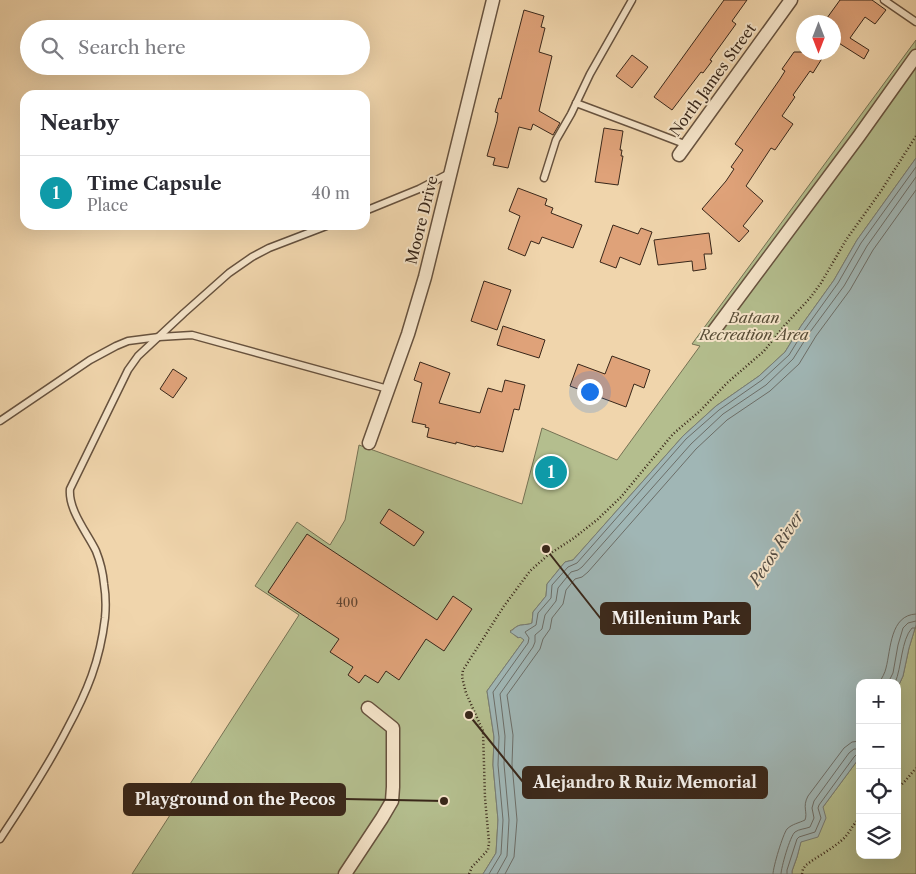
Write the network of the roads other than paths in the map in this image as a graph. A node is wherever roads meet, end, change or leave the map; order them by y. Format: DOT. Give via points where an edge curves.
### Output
graph roads {
  1 [pos="493,0"];
  2 [pos="632,0"];
  3 [pos="791,0"];
  4 [pos="884,0"];
  5 [pos="916,22"];
  6 [pos="916,56"];
  7 [pos="576,104"];
  8 [pos="683,150"];
  9 [pos="450,173"];
  10 [pos="544,178"];
  11 [pos="370,209"];
  12 [pos="316,230"];
  13 [pos="713,332"];
  14 [pos="159,337"];
  15 [pos="388,388"];
  16 [pos="0,422"];
  17 [pos="369,444"];
  18 [pos="368,708"];
  19 [pos="0,839"];
  20 [pos="345,874"];
  1 -- 9 [label="street, Moore Drive"];
  2 -- 7 [label="lane"];
  3 -- 8 [label="street, North James Street"];
  4 -- 5 [label="lane"];
  6 -- 13 [label="street"];
  7 -- 8 [label="lane" via="648,130"];
  7 -- 10 [label="lane" via="556,140"];
  9 -- 11 [label="lane"];
  9 -- 15 [label="street, Moore Drive" via="425,277"];
  12 -- 14 [label="lane" via="252,257 229,273"];
  14 -- 15 [label="lane" via="192,335"];
  14 -- 16 [label="lane" via="116,346 90,360"];
  14 -- 19 [label="lane" via="128,370 70,489 77,518 97,554 102,573 106,603 103,636 80,704 32,792"];
  15 -- 17 [label="street, Moore Drive"];
  18 -- 20 [label="street" via="393,728 392,801"];
}
